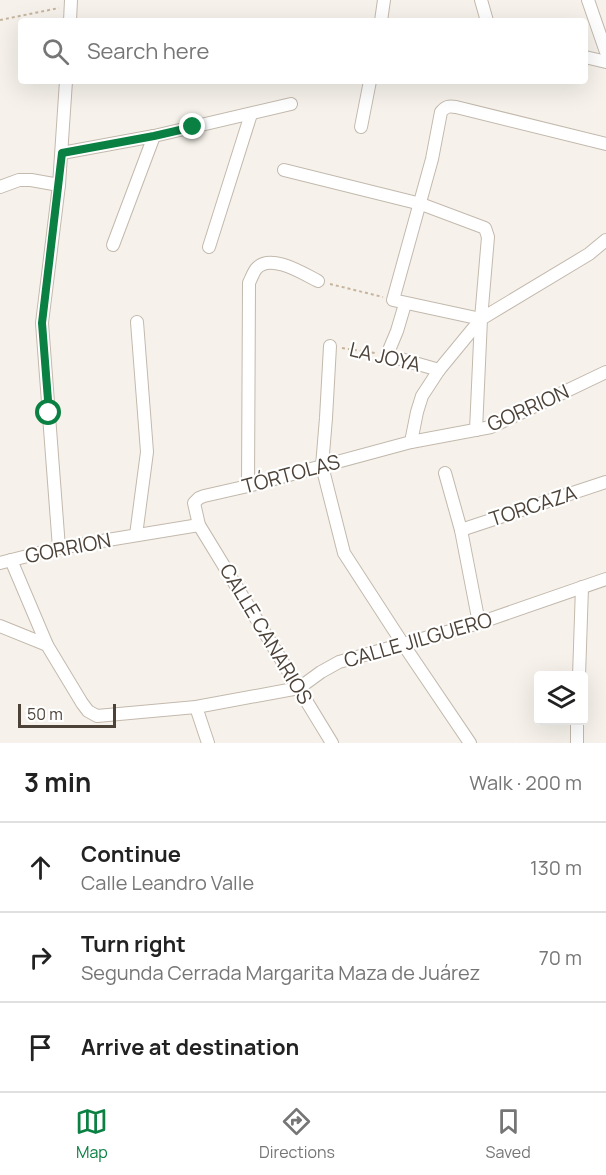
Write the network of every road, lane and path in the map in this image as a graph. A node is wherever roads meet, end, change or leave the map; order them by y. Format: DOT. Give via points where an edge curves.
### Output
graph roads {
  1 [pos="384,0"];
  2 [pos="481,0"];
  3 [pos="588,0"];
  4 [pos="71,3"];
  5 [pos="70,18"];
  6 [pos="381,18"];
  7 [pos="486,18"];
  8 [pos="0,20"];
  9 [pos="606,52"];
  10 [pos="588,58"];
  11 [pos="606,63"];
  12 [pos="66,84"];
  13 [pos="369,84"];
  14 [pos="291,104"];
  15 [pos="251,114"];
  16 [pos="361,127"];
  17 [pos="154,136"];
  18 [pos="606,144"];
  19 [pos="62,153"];
  20 [pos="284,170"];
  21 [pos="59,185"];
  22 [pos="0,187"];
  23 [pos="421,204"];
  24 [pos="606,240"];
  25 [pos="113,245"];
  26 [pos="209,247"];
  27 [pos="318,281"];
  28 [pos="399,302"];
  29 [pos="481,319"];
  30 [pos="137,322"];
  31 [pos="330,346"];
  32 [pos="387,355"];
  33 [pos="439,370"];
  34 [pos="606,372"];
  35 [pos="476,430"];
  36 [pos="411,442"];
  37 [pos="322,466"];
  38 [pos="445,473"];
  39 [pos="606,482"];
  40 [pos="248,486"];
  41 [pos="199,525"];
  42 [pos="460,530"];
  43 [pos="136,535"];
  44 [pos="59,548"];
  45 [pos="5,561"];
  46 [pos="606,579"];
  47 [pos="582,587"];
  48 [pos="479,623"];
  49 [pos="0,626"];
  50 [pos="403,644"];
  51 [pos="47,645"];
  52 [pos="579,671"];
  53 [pos="299,688"];
  54 [pos="196,708"];
  55 [pos="577,725"];
  56 [pos="208,743"];
  57 [pos="332,743"];
  58 [pos="470,743"];
  59 [pos="577,743"];
  1 -- 6 [label="street"];
  2 -- 7 [label="street"];
  3 -- 9 [label="street"];
  4 -- 5 [label="street"];
  4 -- 8 [label="path"];
  10 -- 11 [label="street"];
  12 -- 19 [label="street"];
  13 -- 16 [label="street"];
  14 -- 15 [label="street"];
  15 -- 17 [label="street"];
  15 -- 26 [label="street"];
  17 -- 19 [label="street"];
  17 -- 25 [label="street"];
  18 -- 23 [label="street" via="449,106 441,112"];
  19 -- 21 [label="street"];
  20 -- 23 [label="street"];
  21 -- 22 [label="street" via="19,180"];
  21 -- 44 [label="street" via="42,323"];
  23 -- 28 [label="street"];
  23 -- 29 [label="street" via="485,228 488,237"];
  24 -- 29 [label="street"];
  27 -- 28 [label="path"];
  27 -- 40 [label="street" via="288,266 271,263 256,269 249,282"];
  28 -- 29 [label="street"];
  28 -- 32 [label="street" via="398,331"];
  29 -- 33 [label="street"];
  29 -- 35 [label="street"];
  30 -- 43 [label="street" via="147,452"];
  31 -- 32 [label="path, LA JOYA"];
  31 -- 37 [label="street"];
  32 -- 33 [label="street, LA JOYA"];
  33 -- 36 [label="street" via="419,404"];
  34 -- 35 [label="street, GORRION" via="491,427"];
  35 -- 36 [label="street, GORRION"];
  36 -- 37 [label="street, TÓRTOLAS"];
  37 -- 40 [label="street, TÓRTOLAS"];
  37 -- 50 [label="street" via="344,553"];
  38 -- 42 [label="street"];
  39 -- 42 [label="street, TORCAZA"];
  40 -- 41 [label="street, TÓRTOLAS" via="199,498 194,503"];
  41 -- 43 [label="street, GORRION"];
  41 -- 53 [label="street, CALLE CANARIOS"];
  42 -- 48 [label="street"];
  43 -- 44 [label="street, GORRION"];
  44 -- 45 [label="street, GORRION"];
  45 -- 51 [label="street"];
  46 -- 47 [label="street, CALLE JILGUERO"];
  47 -- 48 [label="street, CALLE JILGUERO"];
  47 -- 52 [label="street"];
  48 -- 50 [label="street, CALLE JILGUERO"];
  49 -- 51 [label="street"];
  50 -- 53 [label="street, CALLE JILGUERO" via="339,662"];
  50 -- 58 [label="street"];
  51 -- 54 [label="street, CALLE JILGUERO" via="92,714"];
  53 -- 54 [label="street, CALLE JILGUERO"];
  53 -- 57 [label="street, CALLE CANARIOS"];
  54 -- 56 [label="street"];
  55 -- 59 [label="street"];
}
